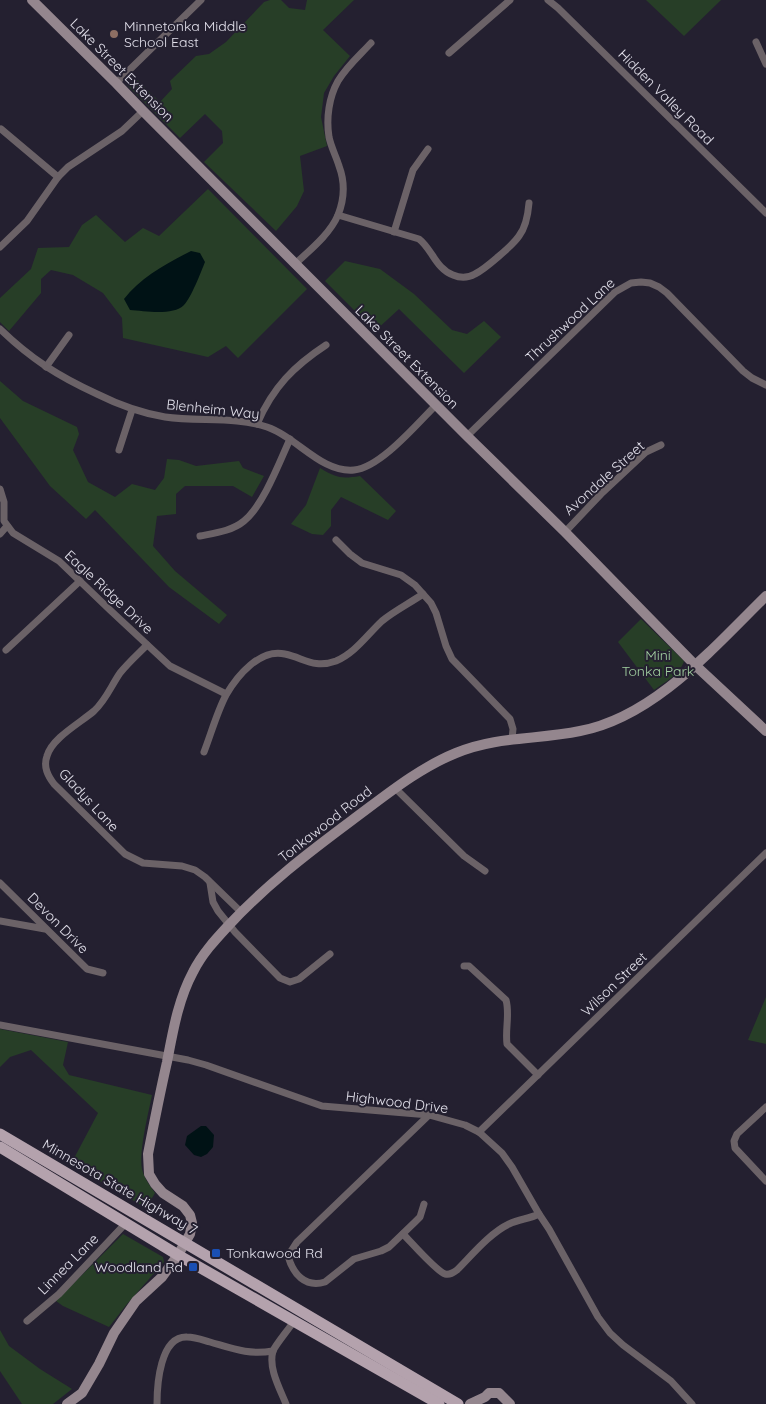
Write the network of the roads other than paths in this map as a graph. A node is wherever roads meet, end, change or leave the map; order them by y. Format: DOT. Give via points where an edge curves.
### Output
graph roads {
  1 [pos="32,0"];
  2 [pos="201,0"];
  3 [pos="510,0"];
  4 [pos="548,0"];
  5 [pos="756,42"];
  6 [pos="371,43"];
  7 [pos="449,53"];
  8 [pos="766,64"];
  9 [pos="116,83"];
  10 [pos="143,111"];
  11 [pos="1,129"];
  12 [pos="428,150"];
  13 [pos="58,177"];
  14 [pos="529,203"];
  15 [pos="766,213"];
  16 [pos="338,215"];
  17 [pos="394,232"];
  18 [pos="0,247"];
  19 [pos="295,264"];
  20 [pos="0,329"];
  21 [pos="69,335"];
  22 [pos="326,345"];
  23 [pos="46,367"];
  24 [pos="766,385"];
  25 [pos="436,405"];
  26 [pos="132,410"];
  27 [pos="257,424"];
  28 [pos="467,436"];
  29 [pos="290,439"];
  30 [pos="661,445"];
  31 [pos="119,450"];
  32 [pos="0,489"];
  33 [pos="7,526"];
  34 [pos="564,532"];
  35 [pos="0,534"];
  36 [pos="200,536"];
  37 [pos="336,540"];
  38 [pos="80,581"];
  39 [pos="424,594"];
  40 [pos="766,596"];
  41 [pos="147,645"];
  42 [pos="6,650"];
  43 [pos="695,665"];
  44 [pos="226,694"];
  45 [pos="766,731"];
  46 [pos="512,739"];
  47 [pos="204,752"];
  48 [pos="395,788"];
  49 [pos="766,853"];
  50 [pos="485,871"];
  51 [pos="0,883"];
  52 [pos="210,883"];
  53 [pos="241,912"];
  54 [pos="0,921"];
  55 [pos="229,925"];
  56 [pos="46,929"];
  57 [pos="330,954"];
  58 [pos="464,966"];
  59 [pos="103,973"];
  60 [pos="0,1025"];
  61 [pos="168,1056"];
  62 [pos="538,1074"];
  63 [pos="766,1107"];
  64 [pos="429,1115"];
  65 [pos="479,1132"];
  66 [pos="0,1134"];
  67 [pos="0,1147"];
  68 [pos="766,1180"];
  69 [pos="424,1204"];
  70 [pos="539,1214"];
  71 [pos="126,1223"];
  72 [pos="404,1234"];
  73 [pos="186,1242"];
  74 [pos="178,1255"];
  75 [pos="27,1321"];
  76 [pos="294,1322"];
  77 [pos="274,1351"];
  78 [pos="67,1404"];
  79 [pos="157,1404"];
  80 [pos="286,1404"];
  81 [pos="439,1404"];
  82 [pos="458,1404"];
  83 [pos="470,1404"];
  84 [pos="510,1404"];
  85 [pos="692,1404"];
  1 -- 9 [label="street, Lake Street Extension"];
  2 -- 9 [label="street"];
  3 -- 7 [label="street"];
  4 -- 15 [label="street, Hidden Valley Road"];
  5 -- 8 [label="street"];
  6 -- 16 [label="street" via="341,76 330,103 329,138 343,178"];
  9 -- 10 [label="street, Lake Street Extension"];
  10 -- 13 [label="street" via="122,131 80,158"];
  10 -- 19 [label="street, Lake Street Extension"];
  11 -- 13 [label="street"];
  12 -- 17 [label="street" via="413,170"];
  13 -- 18 [label="street" via="27,221"];
  14 -- 17 [label="street" via="520,236 481,270 467,277 444,270 418,239"];
  16 -- 17 [label="street"];
  16 -- 19 [label="street" via="325,234"];
  19 -- 25 [label="street, Lake Street Extension"];
  20 -- 23 [label="street, Blenheim Way"];
  21 -- 23 [label="street"];
  22 -- 27 [label="street" via="283,379"];
  23 -- 26 [label="street, Blenheim Way" via="72,383"];
  24 -- 28 [label="street, Thrushwood Lane" via="743,371 667,293 650,283 631,283 615,292"];
  25 -- 28 [label="street, Lake Street Extension"];
  25 -- 29 [label="street, Blenheim Way" via="384,456 355,470 329,466"];
  26 -- 27 [label="street, Blenheim Way" via="166,417"];
  26 -- 31 [label="street"];
  27 -- 29 [label="street, Blenheim Way"];
  28 -- 34 [label="street, Lake Street Extension"];
  29 -- 36 [label="street" via="261,501 249,516 233,528"];
  30 -- 34 [label="street, Avondale Street" via="646,452"];
  32 -- 33 [label="street"];
  33 -- 35 [label="street"];
  33 -- 38 [label="street, Eagle Ridge Drive" via="19,538 59,560"];
  34 -- 43 [label="street, Lake Street Extension"];
  37 -- 39 [label="street" via="355,559 406,577"];
  38 -- 41 [label="street, Eagle Ridge Drive"];
  38 -- 42 [label="street"];
  39 -- 44 [label="street" via="385,619 346,656 326,664 315,664 287,654 270,654 254,661"];
  39 -- 46 [label="street" via="436,613 452,659 510,719"];
  40 -- 43 [label="street, Tonkawood Road"];
  41 -- 44 [label="street, Eagle Ridge Drive" via="170,666"];
  41 -- 52 [label="street, Gladys Lane" via="125,667 96,710 50,749 45,762 47,773 54,784 125,854 143,863 189,868"];
  43 -- 45 [label="street, Lake Street Extension"];
  43 -- 46 [label="street, Tonkawood Road" via="657,696 604,724 581,731"];
  44 -- 47 [label="street"];
  46 -- 48 [label="street, Tonkawood Road" via="458,752"];
  48 -- 50 [label="street" via="458,852"];
  48 -- 53 [label="street, Tonkawood Road" via="288,870"];
  49 -- 62 [label="street, Wilson Street"];
  51 -- 56 [label="street, Devon Drive"];
  52 -- 53 [label="street, Gladys Lane"];
  52 -- 55 [label="street" via="215,907"];
  53 -- 55 [label="street, Tonkawood Road"];
  54 -- 56 [label="street"];
  55 -- 57 [label="street" via="284,981 300,979"];
  55 -- 61 [label="street, Tonkawood Road" via="192,972 179,1006"];
  56 -- 59 [label="street, Devon Drive" via="87,969"];
  58 -- 62 [label="street" via="469,966 506,1000 507,1044"];
  60 -- 61 [label="street, Highwood Drive"];
  61 -- 64 [label="street, Highwood Drive" via="206,1065 322,1106"];
  61 -- 73 [label="street, Tonkawood Road" via="148,1168 158,1188 190,1215 192,1228"];
  62 -- 65 [label="street, Wilson Street"];
  63 -- 68 [label="street" via="734,1141 735,1148"];
  64 -- 65 [label="street, Highwood Drive"];
  64 -- 72 [label="street" via="297,1242 288,1256 296,1275 319,1283 354,1259 389,1247"];
  65 -- 70 [label="street, Highwood Drive" via="502,1153"];
  66 -- 73 [label="main road, Minnesota State Highway 7"];
  67 -- 71 [label="main road, Minnesota State Highway 7"];
  69 -- 72 [label="street" via="420,1217"];
  70 -- 72 [label="street" via="518,1220 493,1234 457,1270 448,1274 438,1270"];
  70 -- 85 [label="street, Highwood Drive" via="610,1333 656,1368"];
  71 -- 74 [label="main road, Minnesota State Highway 7"];
  71 -- 75 [label="street, Linnea Lane" via="59,1294"];
  73 -- 74 [label="street, Tonkawood Road"];
  73 -- 82 [label="main road, Minnesota State Highway 7"];
  74 -- 76 [label="main road, Minnesota State Highway 7"];
  74 -- 78 [label="street, Tonkawood Road" via="162,1277 136,1302 114,1333 82,1393"];
  76 -- 77 [label="street"];
  76 -- 81 [label="main road, Minnesota State Highway 7"];
  77 -- 79 [label="street" via="251,1353 180,1337 171,1345 160,1367"];
  77 -- 80 [label="street" via="274,1372"];
  83 -- 84 [label="street" via="489,1393 498,1393"];
}
